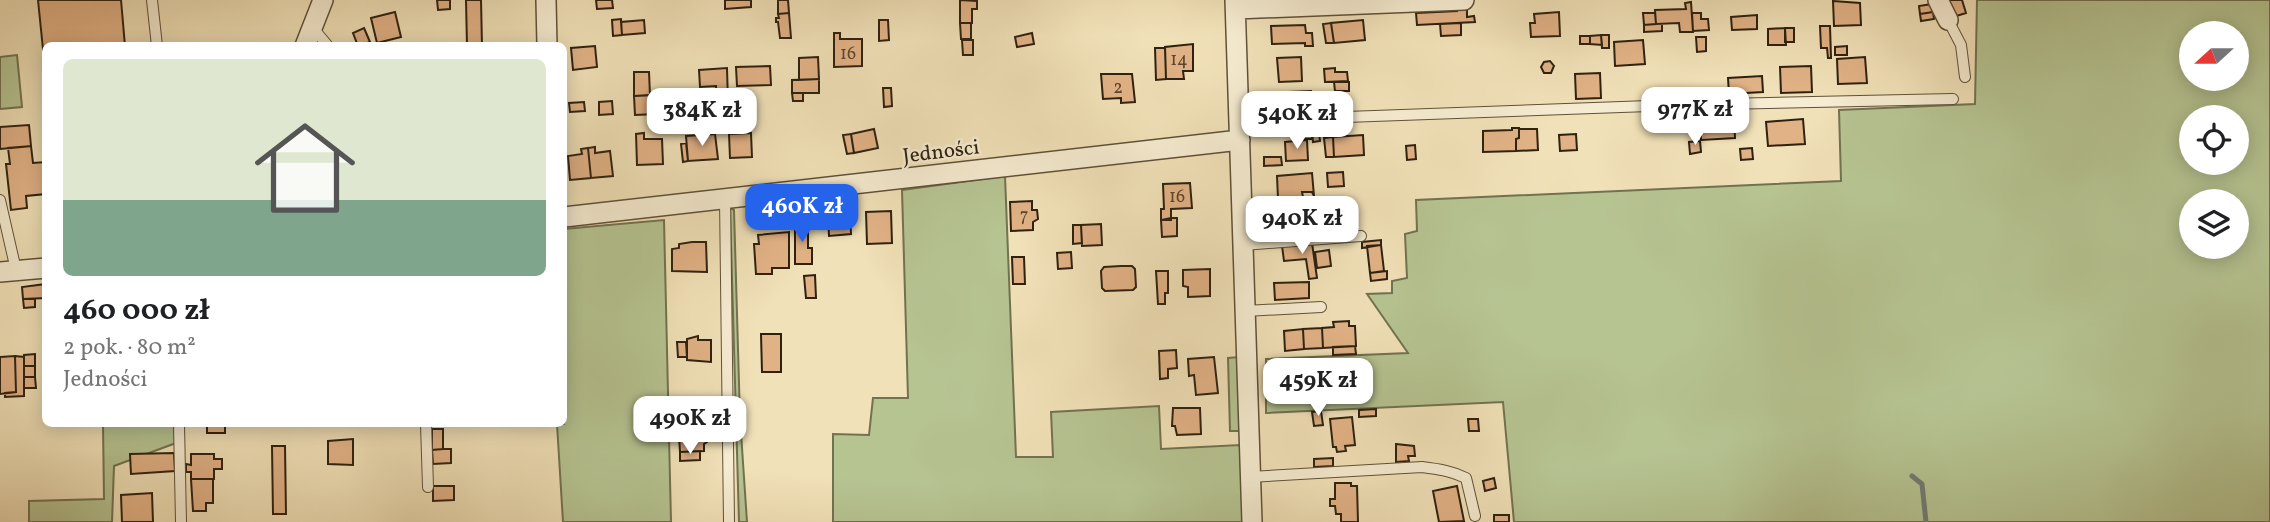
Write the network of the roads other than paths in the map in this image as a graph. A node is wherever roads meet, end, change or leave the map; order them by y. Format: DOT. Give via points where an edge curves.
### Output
graph roads {
  1 [pos="152,0"];
  2 [pos="323,0"];
  3 [pos="546,0"];
  4 [pos="1464,0"];
  5 [pos="1938,0"];
  6 [pos="1236,5"];
  7 [pos="1948,20"];
  8 [pos="309,36"];
  9 [pos="157,42"];
  10 [pos="547,42"];
  11 [pos="1965,77"];
  12 [pos="1953,99"];
  13 [pos="1240,131"];
  14 [pos="725,199"];
  15 [pos="0,200"];
  16 [pos="567,218"];
  17 [pos="1361,236"];
  18 [pos="1243,244"];
  19 [pos="42,268"];
  20 [pos="8,271"];
  21 [pos="1321,307"];
  22 [pos="1245,311"];
  23 [pos="179,427"];
  24 [pos="426,427"];
  25 [pos="1250,477"];
  26 [pos="428,487"];
  27 [pos="1475,516"];
  28 [pos="181,522"];
  29 [pos="729,522"];
  30 [pos="1252,522"];
  1 -- 9 [label="lane"];
  2 -- 8 [label="street"];
  3 -- 10 [label="street"];
  4 -- 6 [label="street"];
  5 -- 7 [label="street"];
  6 -- 13 [label="street"];
  7 -- 11 [label="lane" via="1961,45"];
  12 -- 13 [label="lane" via="1677,105"];
  13 -- 14 [label="street, Jedności"];
  13 -- 18 [label="street"];
  14 -- 16 [label="street, Jedności"];
  14 -- 29 [label="lane"];
  15 -- 20 [label="lane"];
  17 -- 18 [label="lane"];
  18 -- 22 [label="street"];
  19 -- 20 [label="street"];
  21 -- 22 [label="lane"];
  22 -- 25 [label="street"];
  23 -- 28 [label="lane"];
  24 -- 26 [label="lane"];
  25 -- 27 [label="lane" via="1437,469 1466,478"];
  25 -- 30 [label="street"];
}
